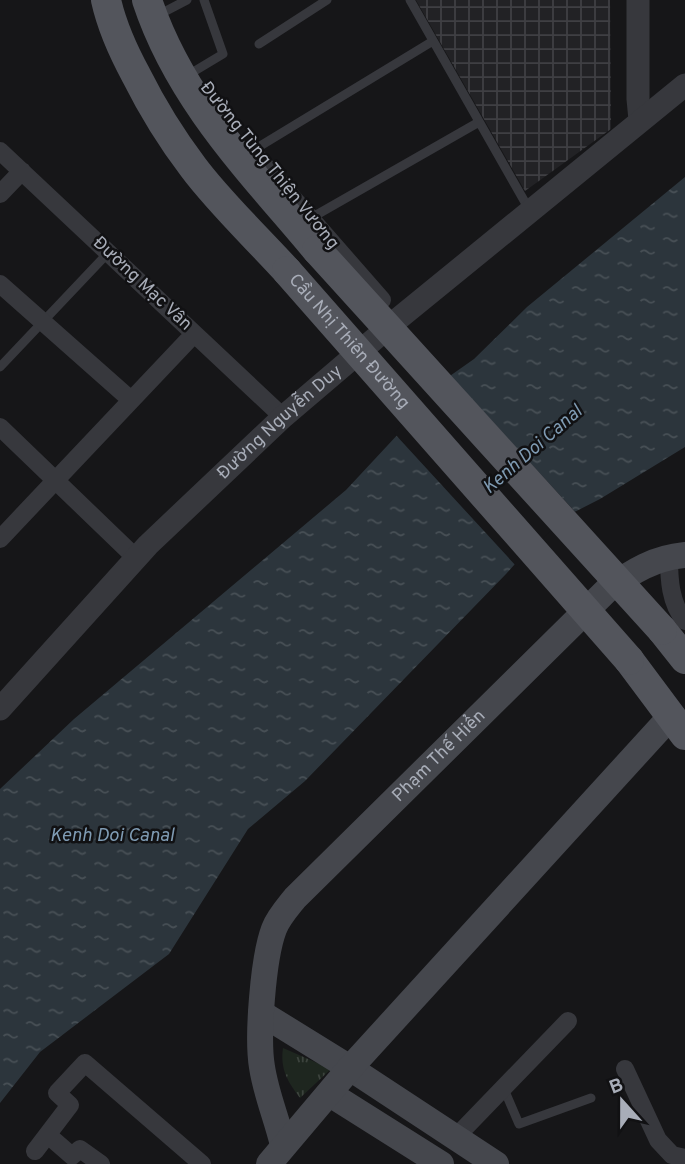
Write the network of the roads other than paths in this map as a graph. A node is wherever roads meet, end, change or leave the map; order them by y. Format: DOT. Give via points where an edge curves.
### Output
graph roads {
  1 [pos="106,0"];
  2 [pos="187,0"];
  3 [pos="204,0"];
  4 [pos="410,0"];
  5 [pos="638,0"];
  6 [pos="324,1"];
  7 [pos="158,4"];
  8 [pos="433,41"];
  9 [pos="259,44"];
  10 [pos="193,72"];
  11 [pos="685,85"];
  12 [pos="640,120"];
  13 [pos="479,122"];
  14 [pos="0,151"];
  15 [pos="252,151"];
  16 [pos="22,172"];
  17 [pos="0,194"];
  18 [pos="530,211"];
  19 [pos="310,218"];
  20 [pos="108,253"];
  21 [pos="0,284"];
  22 [pos="398,319"];
  23 [pos="42,321"];
  24 [pos="194,334"];
  25 [pos="0,367"];
  26 [pos="131,400"];
  27 [pos="283,417"];
  28 [pos="0,427"];
  29 [pos="56,481"];
  30 [pos="0,539"];
  31 [pos="677,556"];
  32 [pos="136,558"];
  33 [pos="674,626"];
  34 [pos="685,659"];
  35 [pos="0,709"];
  36 [pos="678,725"];
  37 [pos="261,1013"];
  38 [pos="568,1021"];
  39 [pos="350,1068"];
  40 [pos="625,1069"];
  41 [pos="504,1088"];
  42 [pos="330,1094"];
  43 [pos="591,1098"];
  44 [pos="49,1136"];
  45 [pos="455,1138"];
  46 [pos="35,1151"];
  47 [pos="276,1154"];
  48 [pos="412,1155"];
  49 [pos="685,1158"];
  50 [pos="101,1164"];
  51 [pos="202,1164"];
  52 [pos="441,1164"];
  53 [pos="496,1164"];
  1 -- 36 [label="main road, Cầu Nhị Thiên Đường, bridge" via="122,49 194,169 629,660"];
  2 -- 7 [label="lane"];
  3 -- 10 [label="lane" via="223,54"];
  4 -- 8 [label="lane"];
  5 -- 12 [label="street"];
  6 -- 9 [label="lane"];
  7 -- 10 [label="street, Đường Tùng Thiện Vương"];
  7 -- 33 [label="main road, Cầu Nhị Thiên Đường, bridge" via="174,65 219,132 317,250"];
  8 -- 13 [label="lane"];
  8 -- 15 [label="lane"];
  10 -- 15 [label="street, Đường Tùng Thiện Vương"];
  11 -- 12 [label="street, Đường Nguyễn Duy"];
  12 -- 18 [label="street, Đường Nguyễn Duy"];
  13 -- 18 [label="lane"];
  13 -- 19 [label="lane"];
  14 -- 16 [label="street, Đường Mạc Vân"];
  15 -- 19 [label="street, Đường Tùng Thiện Vương"];
  16 -- 17 [label="street"];
  16 -- 20 [label="street, Đường Mạc Vân"];
  18 -- 22 [label="street, Đường Nguyễn Duy"];
  19 -- 22 [label="street, Đường Tùng Thiện Vương"];
  20 -- 23 [label="lane"];
  20 -- 24 [label="street, Đường Mạc Vân"];
  21 -- 23 [label="street"];
  22 -- 27 [label="street, Đường Nguyễn Duy"];
  23 -- 25 [label="lane"];
  23 -- 26 [label="street"];
  24 -- 26 [label="street"];
  24 -- 27 [label="street, Đường Mạc Vân"];
  26 -- 29 [label="street"];
  27 -- 32 [label="street, Đường Nguyễn Duy"];
  28 -- 29 [label="street"];
  29 -- 30 [label="street"];
  29 -- 32 [label="street"];
  31 -- 33 [label="street" via="671,590 678,612"];
  31 -- 37 [label="main road, Phạm Thế Hiển" via="650,562 608,589 295,898 274,927"];
  32 -- 35 [label="street, Đường Nguyễn Duy"];
  33 -- 34 [label="main road, Cầu Nhị Thiên Đường"];
  36 -- 39 [label="main road, Phạm Thế Hiển"];
  37 -- 39 [label="main road"];
  37 -- 47 [label="main road, Phạm Thế Hiển" via="261,1066"];
  38 -- 41 [label="street"];
  39 -- 42 [label="main road, Phạm Thế Hiển"];
  39 -- 45 [label="main road"];
  40 -- 49 [label="street" via="658,1140 672,1155"];
  41 -- 43 [label="lane" via="519,1124"];
  41 -- 45 [label="street"];
  42 -- 47 [label="main road, Phạm Thế Hiển"];
  42 -- 48 [label="main road"];
  44 -- 46 [label="street"];
  44 -- 50 [label="street" via="72,1156 80,1149"];
  44 -- 51 [label="street" via="70,1105 57,1093 85,1062"];
  45 -- 53 [label="main road"];
  48 -- 52 [label="main road"];
}
